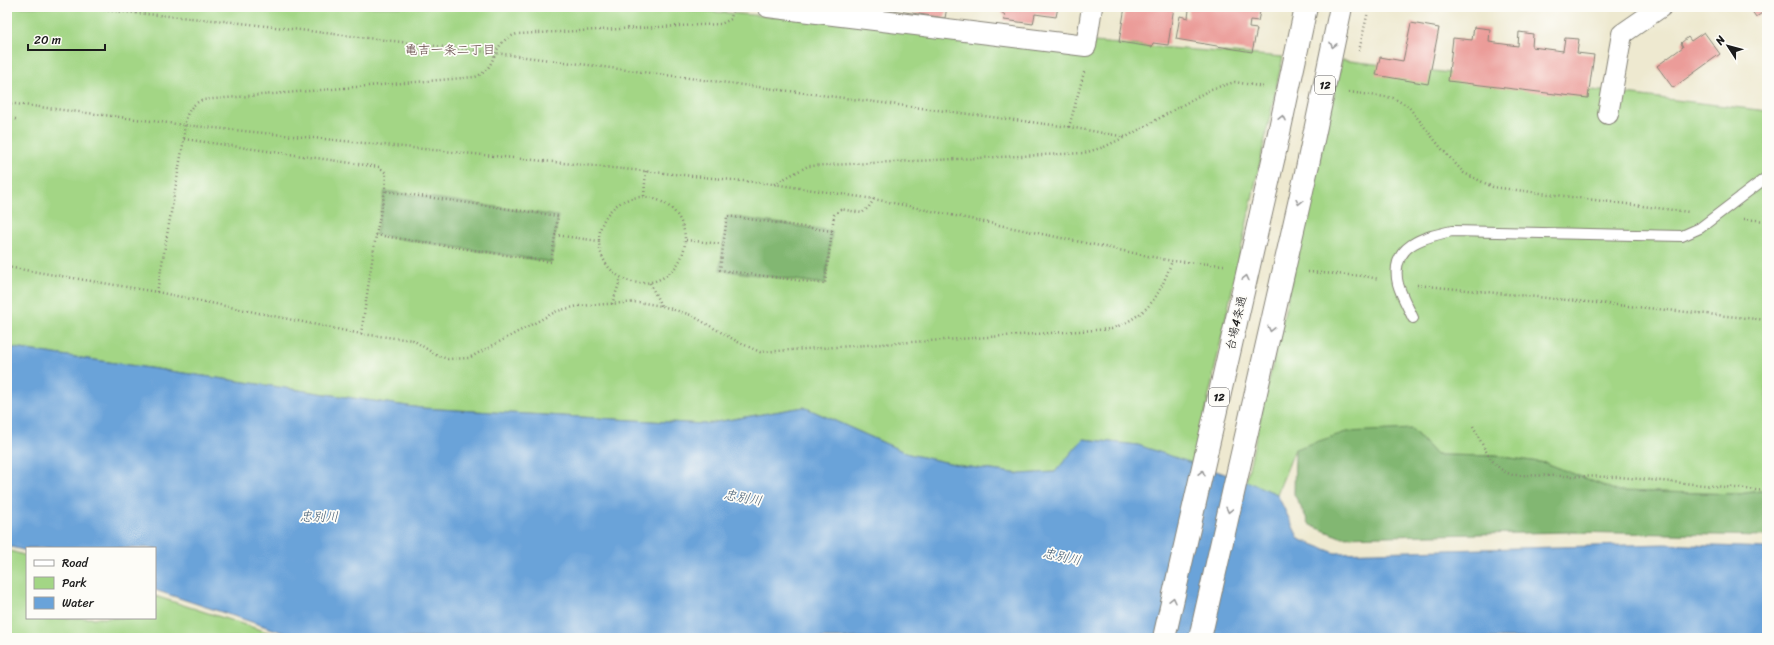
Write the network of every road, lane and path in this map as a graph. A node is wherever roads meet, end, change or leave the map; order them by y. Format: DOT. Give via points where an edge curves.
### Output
graph roads {
  1 [pos="68,7"];
  2 [pos="733,7"];
  3 [pos="768,7"];
  4 [pos="1092,7"];
  5 [pos="1306,7"];
  6 [pos="1341,7"];
  7 [pos="1650,10"];
  8 [pos="495,53"];
  9 [pos="1085,69"];
  10 [pos="1266,87"];
  11 [pos="1349,92"];
  12 [pos="7,103"];
  13 [pos="1608,114"];
  14 [pos="7,118"];
  15 [pos="16,119"];
  16 [pos="184,125"];
  17 [pos="1069,127"];
  18 [pos="1126,137"];
  19 [pos="184,139"];
  20 [pos="646,170"];
  21 [pos="1767,177"];
  22 [pos="773,184"];
  23 [pos="385,190"];
  24 [pos="644,196"];
  25 [pos="874,199"];
  26 [pos="1716,215"];
  27 [pos="1767,221"];
  28 [pos="832,231"];
  29 [pos="376,235"];
  30 [pos="555,235"];
  31 [pos="686,240"];
  32 [pos="599,241"];
  33 [pos="722,244"];
  34 [pos="1172,261"];
  35 [pos="7,266"];
  36 [pos="1228,266"];
  37 [pos="1308,272"];
  38 [pos="621,278"];
  39 [pos="650,283"];
  40 [pos="1398,284"];
  41 [pos="157,292"];
  42 [pos="612,304"];
  43 [pos="662,306"];
  44 [pos="1413,318"];
  45 [pos="1767,320"];
  46 [pos="361,334"];
  47 [pos="1473,426"];
  48 [pos="1767,490"];
  49 [pos="1164,638"];
  50 [pos="1200,638"];
  1 -- 8 [label="path" via="224,21"];
  2 -- 8 [label="path" via="731,19 722,24 517,34 506,37"];
  3 -- 4 [label="street" via="1086,46"];
  49 -- 5 [label="highway, 台場4条通 / 12, one-way, bridge"];
  6 -- 50 [label="highway, 12, one-way, bridge" via="1308,164"];
  7 -- 13 [label="street" via="1622,34"];
  8 -- 16 [label="path" via="488,69 474,77 202,100 190,109"];
  8 -- 17 [label="path"];
  9 -- 17 [label="path"];
  10 -- 18 [label="path" via="1235,82 1211,89"];
  11 -- 26 [label="path" via="1393,98 1408,106 1464,173 1494,187"];
  12 -- 16 [label="path"];
  14 -- 15 [label="path"];
  16 -- 19 [label="path"];
  16 -- 20 [label="path"];
  17 -- 18 [label="path"];
  18 -- 22 [label="path" via="1084,153 808,166"];
  19 -- 23 [label="path" via="379,167 386,173"];
  19 -- 41 [label="path"];
  20 -- 22 [label="path"];
  20 -- 24 [label="path"];
  21 -- 26 [label="lane"];
  22 -- 25 [label="path"];
  23 -- 29 [label="path"];
  23 -- 30 [label="path" via="558,216"];
  24 -- 31 [label="path" via="668,205 678,215 684,227"];
  24 -- 32 [label="path" via="630,198 617,204 607,214 601,227"];
  25 -- 28 [label="path" via="862,213 841,209 834,215"];
  25 -- 34 [label="path"];
  26 -- 27 [label="path"];
  26 -- 40 [label="lane" via="1700,228 1682,236 1452,231 1432,235 1413,242 1404,251 1397,265"];
  28 -- 33 [label="path" via="727,216"];
  28 -- 33 [label="path" via="825,284 720,270"];
  29 -- 30 [label="path" via="551,262"];
  29 -- 46 [label="path"];
  30 -- 32 [label="path"];
  31 -- 33 [label="path"];
  31 -- 39 [label="path" via="683,255 676,268 664,278"];
  32 -- 38 [label="path" via="601,256 609,269"];
  34 -- 36 [label="path"];
  34 -- 43 [label="path" via="1164,283 1152,304 1131,321 1111,329 760,352 691,315"];
  35 -- 41 [label="path"];
  37 -- 40 [label="path" via="1363,276"];
  38 -- 39 [label="path" via="635,283"];
  38 -- 42 [label="path"];
  39 -- 43 [label="path"];
  40 -- 44 [label="lane"];
  40 -- 45 [label="path"];
  41 -- 46 [label="path"];
  42 -- 43 [label="path" via="638,302"];
  42 -- 46 [label="path" via="578,306 557,311 469,358 448,359 436,355 413,340"];
  47 -- 48 [label="path" via="1495,465 1503,472 1513,475 1619,477"];
}
